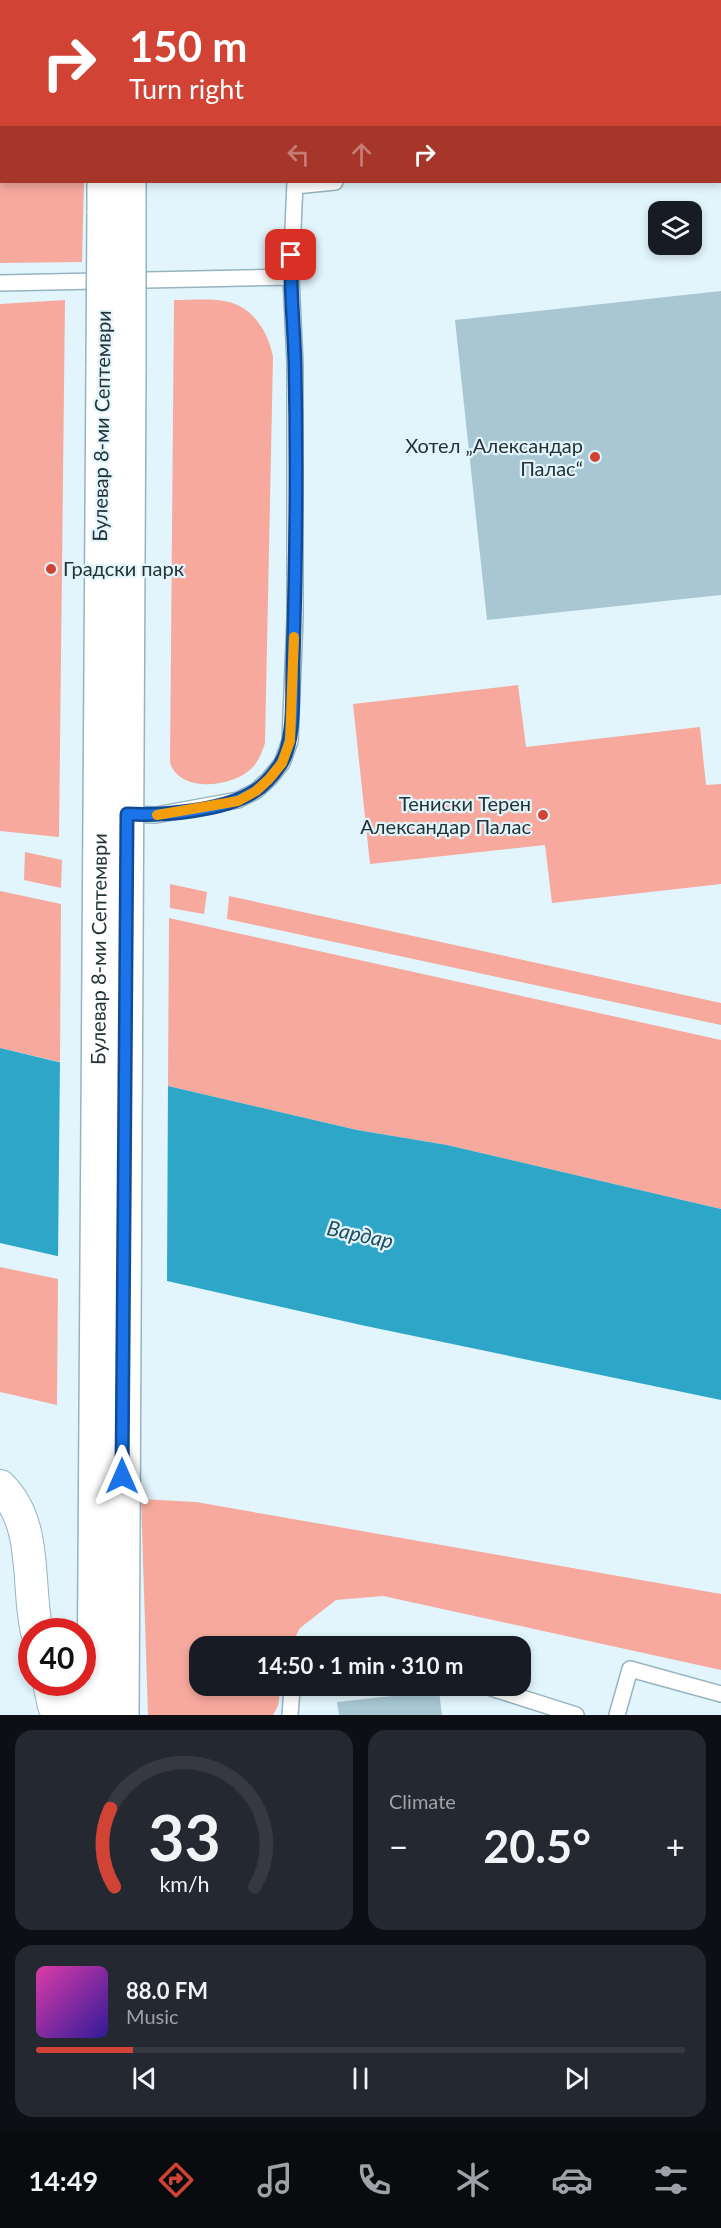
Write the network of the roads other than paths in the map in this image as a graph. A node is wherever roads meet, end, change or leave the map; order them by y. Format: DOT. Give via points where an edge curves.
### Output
graph roads {
  1 [pos="315,183"];
  2 [pos="295,184"];
  3 [pos="117,196"];
  4 [pos="291,278"];
  5 [pos="0,283"];
  6 [pos="116,367"];
  7 [pos="127,814"];
  8 [pos="113,866"];
  9 [pos="0,1486"];
  10 [pos="34,1618"];
  11 [pos="721,1694"];
  12 [pos="291,1696"];
  13 [pos="516,1696"];
  14 [pos="49,1701"];
  15 [pos="104,1712"];
  16 [pos="290,1715"];
  17 [pos="576,1715"];
  18 [pos="617,1715"];
  1 -- 2 [label="lane"];
  2 -- 4 [label="lane"];
  3 -- 6 [label="street, Булевар 8-ми Септември, bridge"];
  4 -- 5 [label="lane"];
  4 -- 7 [label="lane" via="295,618 290,741 282,763 269,779 238,801 156,815"];
  6 -- 7 [label="street, Булевар 8-ми Септември"];
  6 -- 8 [label="street, Булевар 8-ми Септември"];
  7 -- 8 [label="street, Булевар 8-ми Септември"];
  8 -- 15 [label="street, Булевар 8-ми Септември"];
  9 -- 10 [label="street" via="10,1496 21,1521 30,1557"];
  11 -- 18 [label="lane" via="630,1669"];
  12 -- 16 [label="lane"];
  13 -- 17 [label="lane"];
  14 -- 15 [label="street"];
}
